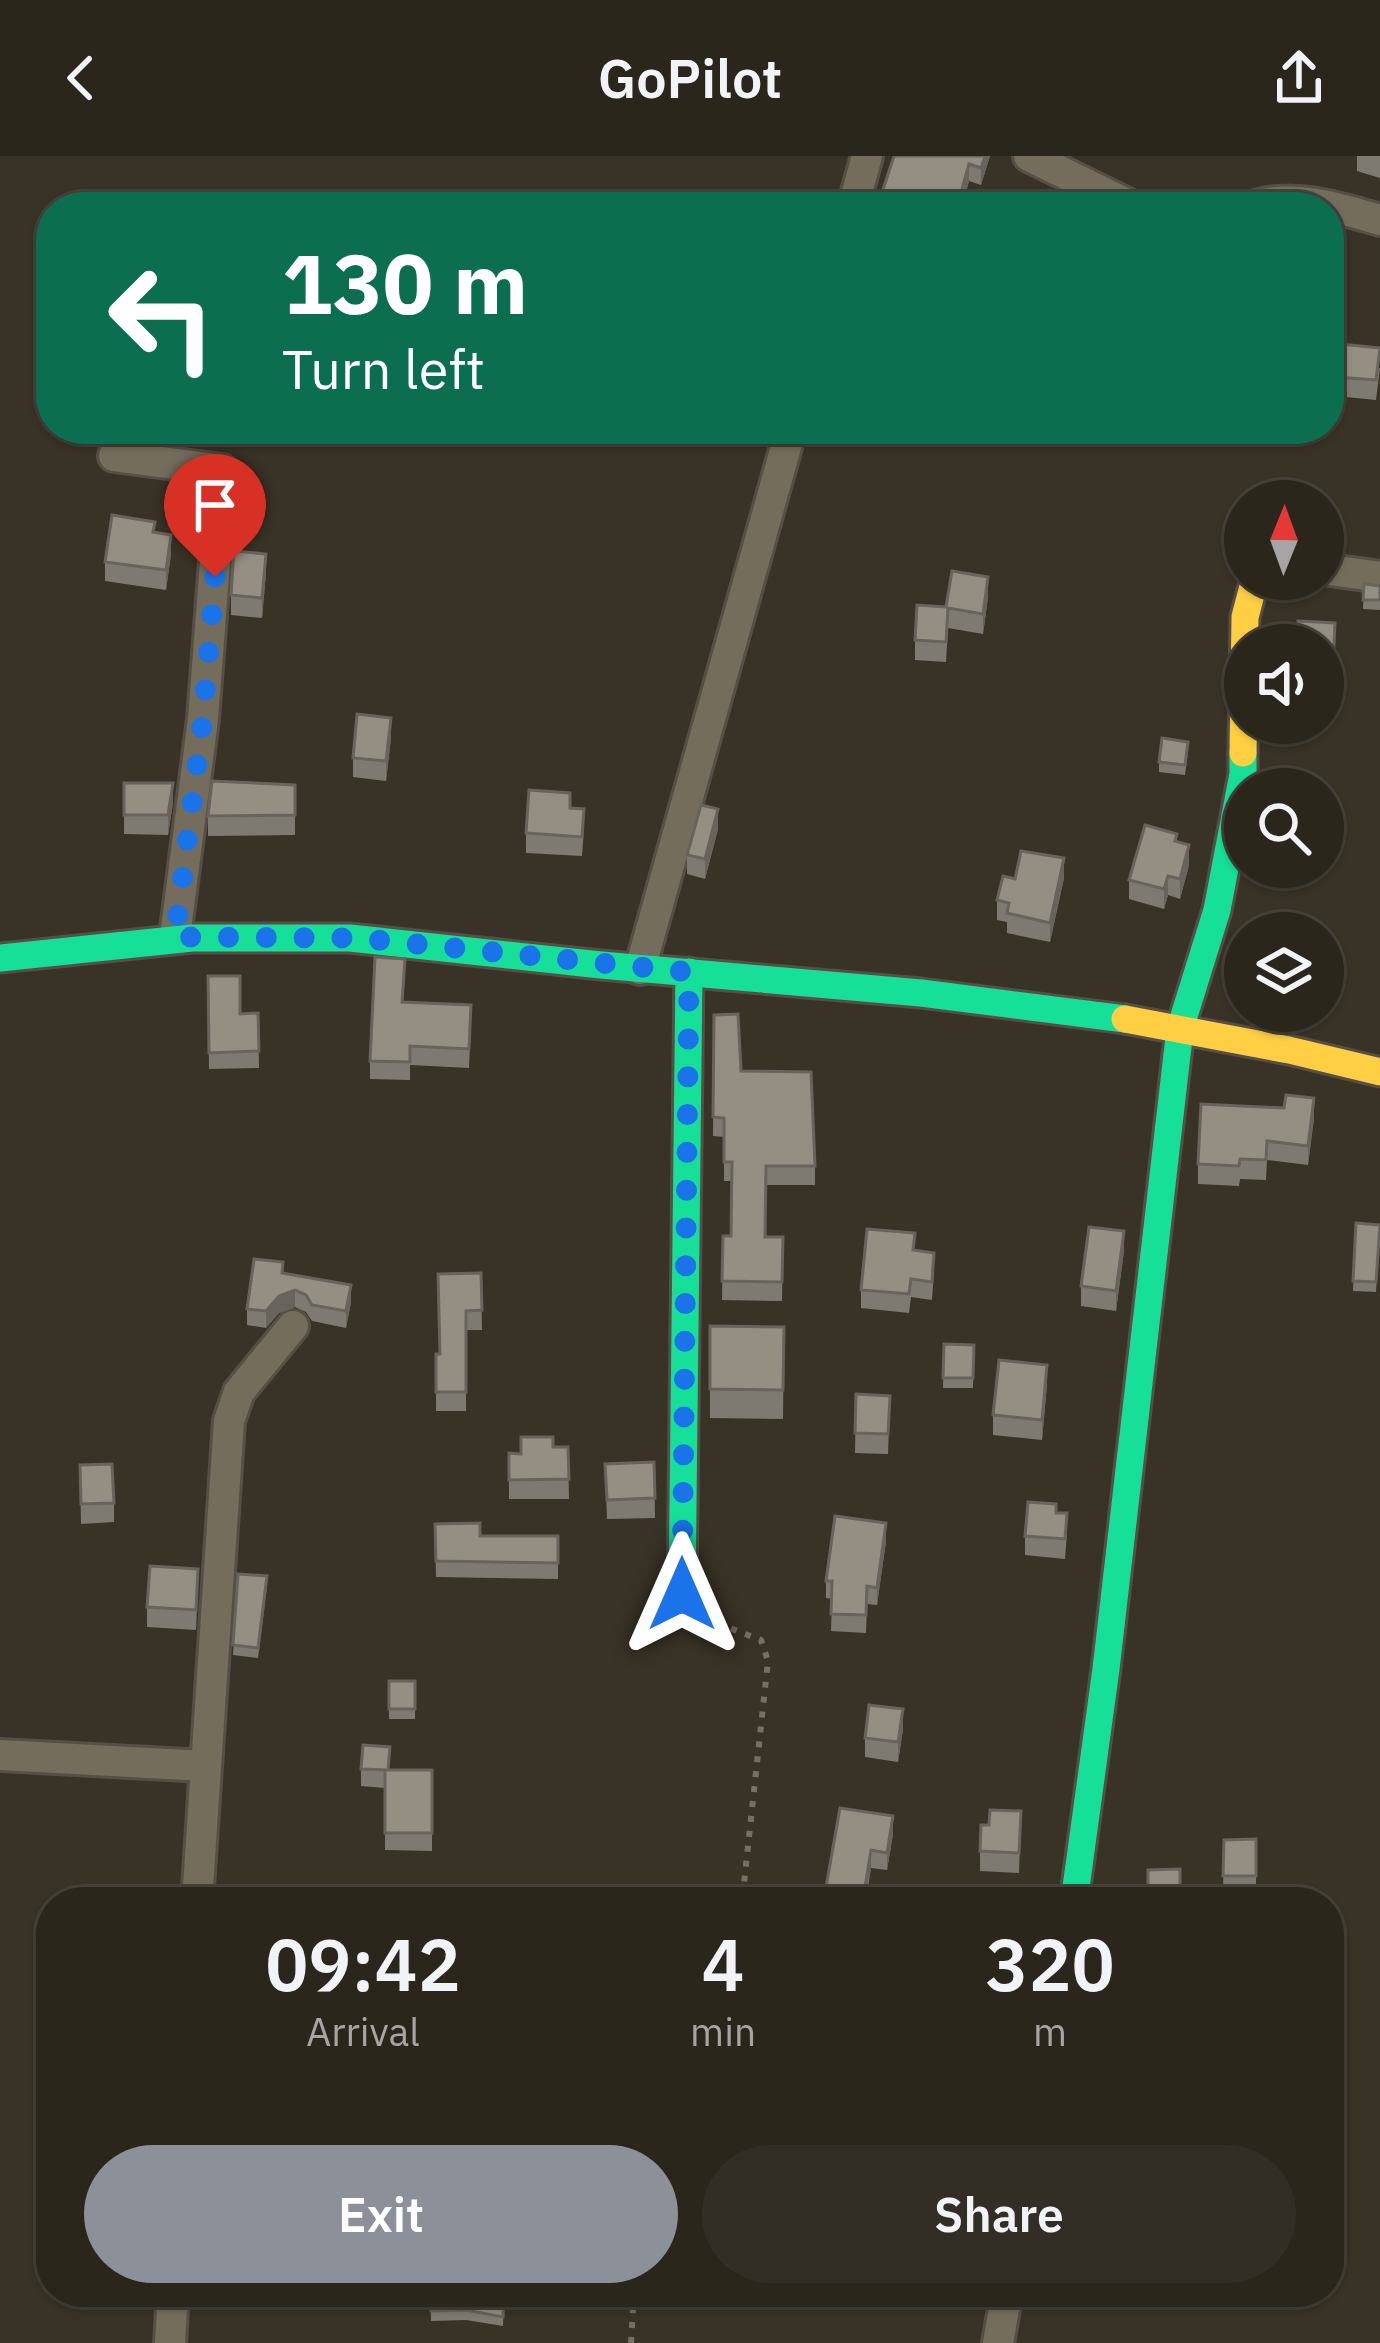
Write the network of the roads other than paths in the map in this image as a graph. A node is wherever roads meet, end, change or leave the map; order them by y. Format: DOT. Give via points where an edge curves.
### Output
graph roads {
  1 [pos="867,156"];
  2 [pos="1029,156"];
  3 [pos="857,192"];
  4 [pos="1102,192"];
  5 [pos="1344,210"];
  6 [pos="1380,220"];
  7 [pos="787,444"];
  8 [pos="114,456"];
  9 [pos="1344,572"];
  10 [pos="1380,577"];
  11 [pos="1249,600"];
  12 [pos="175,937"];
  13 [pos="0,958"];
  14 [pos="640,969"];
  15 [pos="689,972"];
  16 [pos="1180,1029"];
  17 [pos="1380,1072"];
  18 [pos="293,1326"];
  19 [pos="682,1594"];
  20 [pos="0,1755"];
  21 [pos="205,1766"];
  22 [pos="198,1887"];
  23 [pos="1076,1887"];
  24 [pos="172,2307"];
  25 [pos="1004,2307"];
  26 [pos="170,2343"];
  27 [pos="998,2343"];
  1 -- 3 [label="street"];
  2 -- 4 [label="street"];
  5 -- 6 [label="street"];
  7 -- 14 [label="street"];
  8 -- 12 [label="street" via="222,470 203,719"];
  9 -- 10 [label="street"];
  11 -- 16 [label="street" via="1243,774 1216,910"];
  12 -- 13 [label="street"];
  12 -- 14 [label="street" via="358,938"];
  14 -- 15 [label="street"];
  15 -- 16 [label="street" via="988,999"];
  15 -- 19 [label="street"];
  16 -- 17 [label="street"];
  16 -- 23 [label="street"];
  18 -- 21 [label="street" via="239,1392 230,1421"];
  20 -- 21 [label="street"];
  21 -- 22 [label="street"];
  24 -- 26 [label="street"];
  25 -- 27 [label="street"];
}
